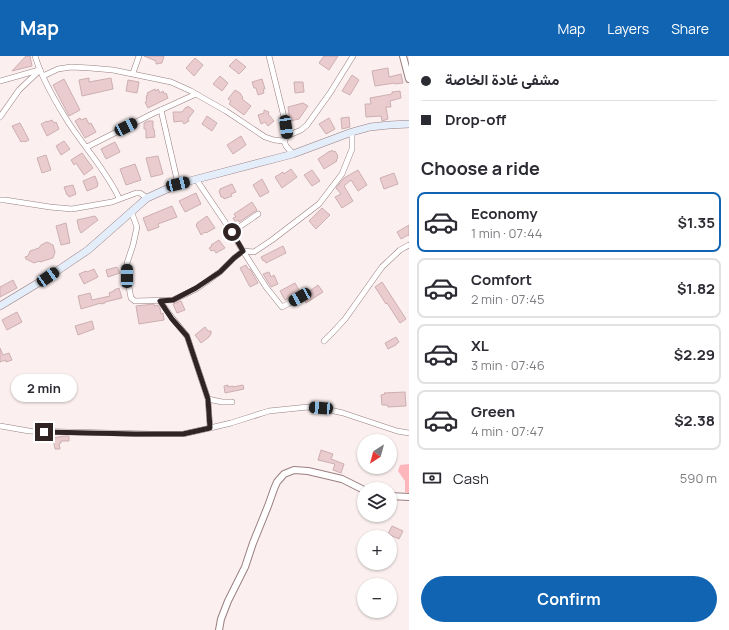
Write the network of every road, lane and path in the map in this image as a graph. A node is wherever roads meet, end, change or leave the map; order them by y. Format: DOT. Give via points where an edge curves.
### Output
graph roads {
  1 [pos="35,56"];
  2 [pos="139,56"];
  3 [pos="269,56"];
  4 [pos="352,56"];
  5 [pos="403,56"];
  6 [pos="40,70"];
  7 [pos="133,73"];
  8 [pos="43,76"];
  9 [pos="409,79"];
  10 [pos="0,81"];
  11 [pos="196,94"];
  12 [pos="162,110"];
  13 [pos="0,117"];
  14 [pos="409,124"];
  15 [pos="352,132"];
  16 [pos="286,139"];
  17 [pos="87,147"];
  18 [pos="293,154"];
  19 [pos="196,179"];
  20 [pos="178,184"];
  21 [pos="119,198"];
  22 [pos="147,198"];
  23 [pos="0,200"];
  24 [pos="131,211"];
  25 [pos="258,214"];
  26 [pos="232,232"];
  27 [pos="409,245"];
  28 [pos="243,251"];
  29 [pos="300,297"];
  30 [pos="160,301"];
  31 [pos="0,306"];
  32 [pos="324,341"];
  33 [pos="208,399"];
  34 [pos="232,402"];
  35 [pos="0,426"];
  36 [pos="210,428"];
  37 [pos="409,433"];
  38 [pos="357,486"];
  39 [pos="397,496"];
  40 [pos="409,497"];
  41 [pos="219,630"];
  1 -- 6 [label="street"];
  2 -- 7 [label="street"];
  3 -- 16 [label="street" via="284,117"];
  4 -- 16 [label="street" via="307,125"];
  5 -- 9 [label="street"];
  6 -- 8 [label="street"];
  6 -- 10 [label="street"];
  6 -- 13 [label="street" via="19,90"];
  7 -- 8 [label="street" via="71,67 58,69"];
  7 -- 11 [label="street" via="171,82"];
  8 -- 17 [label="street" via="65,117"];
  11 -- 12 [label="street"];
  11 -- 16 [label="street" via="265,137 274,140"];
  12 -- 17 [label="street"];
  12 -- 20 [label="street"];
  14 -- 15 [label="main road" via="370,127"];
  15 -- 18 [label="main road"];
  15 -- 28 [label="street" via="352,149 342,174 319,204 254,252"];
  16 -- 18 [label="street" via="286,146"];
  17 -- 21 [label="street"];
  18 -- 19 [label="main road"];
  19 -- 20 [label="main road"];
  19 -- 26 [label="street"];
  20 -- 22 [label="main road"];
  21 -- 22 [label="street" via="140,193"];
  21 -- 23 [label="street" via="112,202 72,209"];
  22 -- 24 [label="main road"];
  24 -- 30 [label="street" via="137,227 127,263 131,298 135,302"];
  24 -- 31 [label="main road" via="88,250"];
  25 -- 26 [label="street"];
  26 -- 28 [label="street"];
  27 -- 32 [label="street" via="382,267 346,319"];
  28 -- 29 [label="street" via="282,307"];
  28 -- 30 [label="street" via="220,272 196,288 173,300"];
  30 -- 33 [label="street" via="187,336"];
  33 -- 34 [label="street"];
  33 -- 36 [label="street"];
  35 -- 36 [label="street" via="28,431 151,434 183,434"];
  36 -- 37 [label="street" via="269,411 308,407 343,413"];
  38 -- 41 [label="street" via="342,479 308,471 294,470 284,474 274,488 245,567 221,619"];
  39 -- 40 [label="street"];
}
